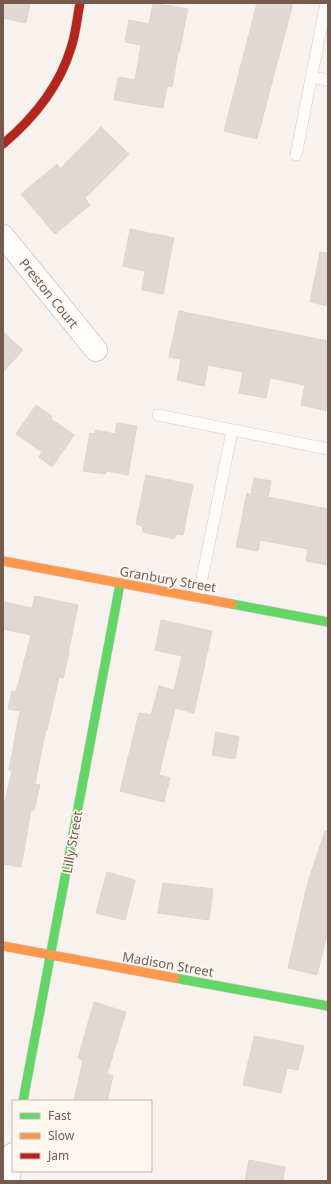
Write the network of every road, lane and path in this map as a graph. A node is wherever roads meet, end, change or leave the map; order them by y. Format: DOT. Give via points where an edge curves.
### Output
graph roads {
  1 [pos="80,3"];
  2 [pos="326,3"];
  3 [pos="312,77"];
  4 [pos="328,80"];
  5 [pos="3,144"];
  6 [pos="296,155"];
  7 [pos="3,236"];
  8 [pos="96,350"];
  9 [pos="158,415"];
  10 [pos="232,431"];
  11 [pos="328,450"];
  12 [pos="3,561"];
  13 [pos="120,584"];
  14 [pos="198,598"];
  15 [pos="328,622"];
  16 [pos="3,946"];
  17 [pos="52,956"];
  18 [pos="328,1006"];
  19 [pos="23,1100"];
  20 [pos="12,1159"];
  21 [pos="8,1181"];
  1 -- 5 [label="street" via="71,48 51,93 36,114"];
  2 -- 3 [label="lane"];
  3 -- 4 [label="lane"];
  3 -- 6 [label="lane"];
  7 -- 8 [label="street, Preston Court"];
  9 -- 10 [label="lane"];
  10 -- 11 [label="lane"];
  10 -- 14 [label="lane"];
  12 -- 13 [label="street, Granbury Street"];
  13 -- 14 [label="street, Granbury Street"];
  13 -- 17 [label="street, Lilly Street"];
  14 -- 15 [label="street, Granbury Street"];
  16 -- 17 [label="street, Madison Street"];
  17 -- 18 [label="street, Madison Street"];
  17 -- 19 [label="street, Lilly Street"];
  20 -- 21 [label="street"];
}
